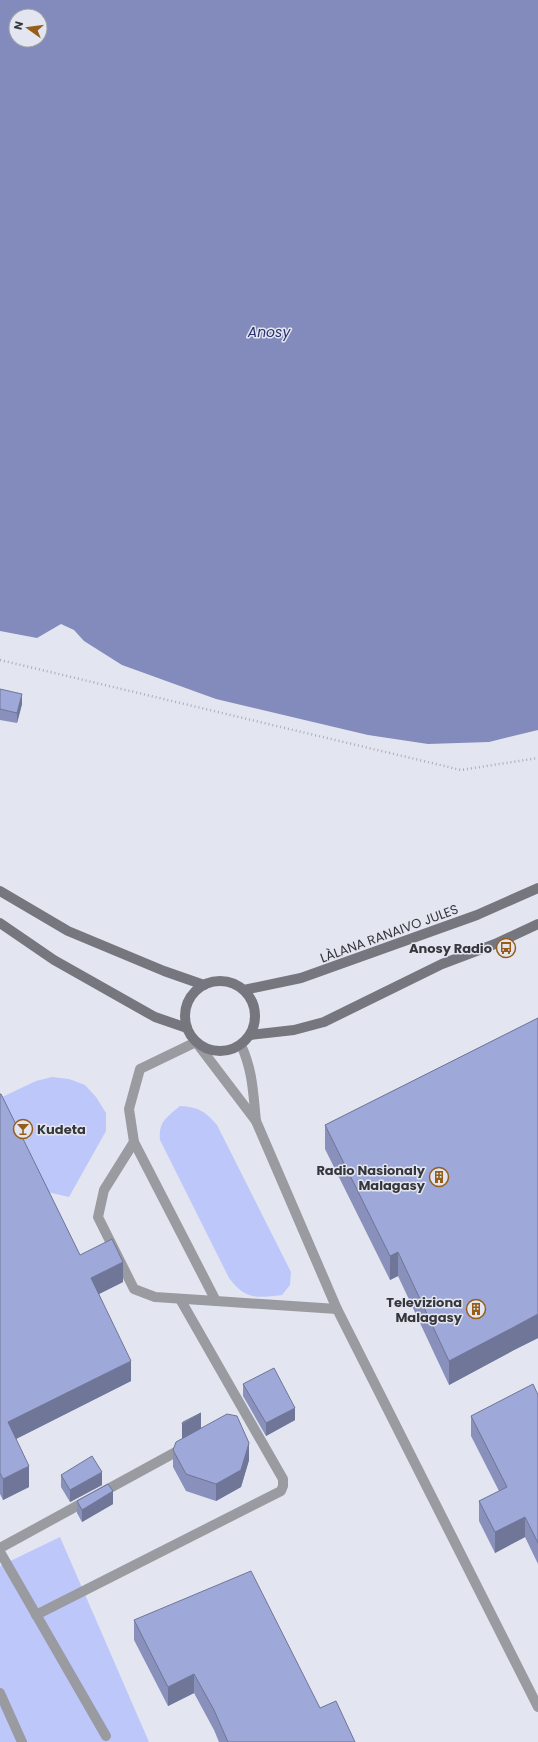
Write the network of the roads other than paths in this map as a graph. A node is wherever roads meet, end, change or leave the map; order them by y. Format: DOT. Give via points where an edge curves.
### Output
graph roads {
  1 [pos="538,888"];
  2 [pos="0,891"];
  3 [pos="0,923"];
  4 [pos="538,924"];
  5 [pos="204,985"];
  6 [pos="244,990"];
  7 [pos="187,1028"];
  8 [pos="250,1035"];
  9 [pos="196,1042"];
  10 [pos="241,1045"];
  11 [pos="256,1121"];
  12 [pos="134,1142"];
  13 [pos="180,1299"];
  14 [pos="216,1301"];
  15 [pos="337,1309"];
  16 [pos="192,1443"];
  17 [pos="0,1548"];
  18 [pos="0,1552"];
  19 [pos="36,1615"];
  20 [pos="0,1693"];
  21 [pos="538,1707"];
  22 [pos="106,1736"];
  23 [pos="22,1742"];
  1 -- 6 [label="main road, LÀLANA RANAIVO JULES" via="477,915 300,978"];
  2 -- 5 [label="main road" via="68,931"];
  3 -- 7 [label="main road" via="54,960 155,1017"];
  4 -- 8 [label="main road" via="442,964 324,1022 294,1030"];
  5 -- 6 [label="main road" via="225,981"];
  5 -- 7 [label="main road" via="194,992 188,1003 185,1015"];
  6 -- 8 [label="main road" via="255,1011"];
  7 -- 9 [label="main road"];
  8 -- 10 [label="main road"];
  9 -- 10 [label="main road" via="210,1050 226,1051"];
  9 -- 11 [label="street"];
  9 -- 12 [label="street" via="140,1069 129,1109"];
  10 -- 11 [label="street" via="252,1080"];
  11 -- 15 [label="street"];
  12 -- 13 [label="street" via="104,1190 98,1217 134,1289 155,1297"];
  12 -- 14 [label="street"];
  13 -- 14 [label="street"];
  13 -- 19 [label="street" via="243,1415 283,1479 281,1491"];
  14 -- 15 [label="street"];
  15 -- 21 [label="street"];
  16 -- 17 [label="street"];
  18 -- 19 [label="street"];
  19 -- 22 [label="street"];
  20 -- 23 [label="street"];
}
